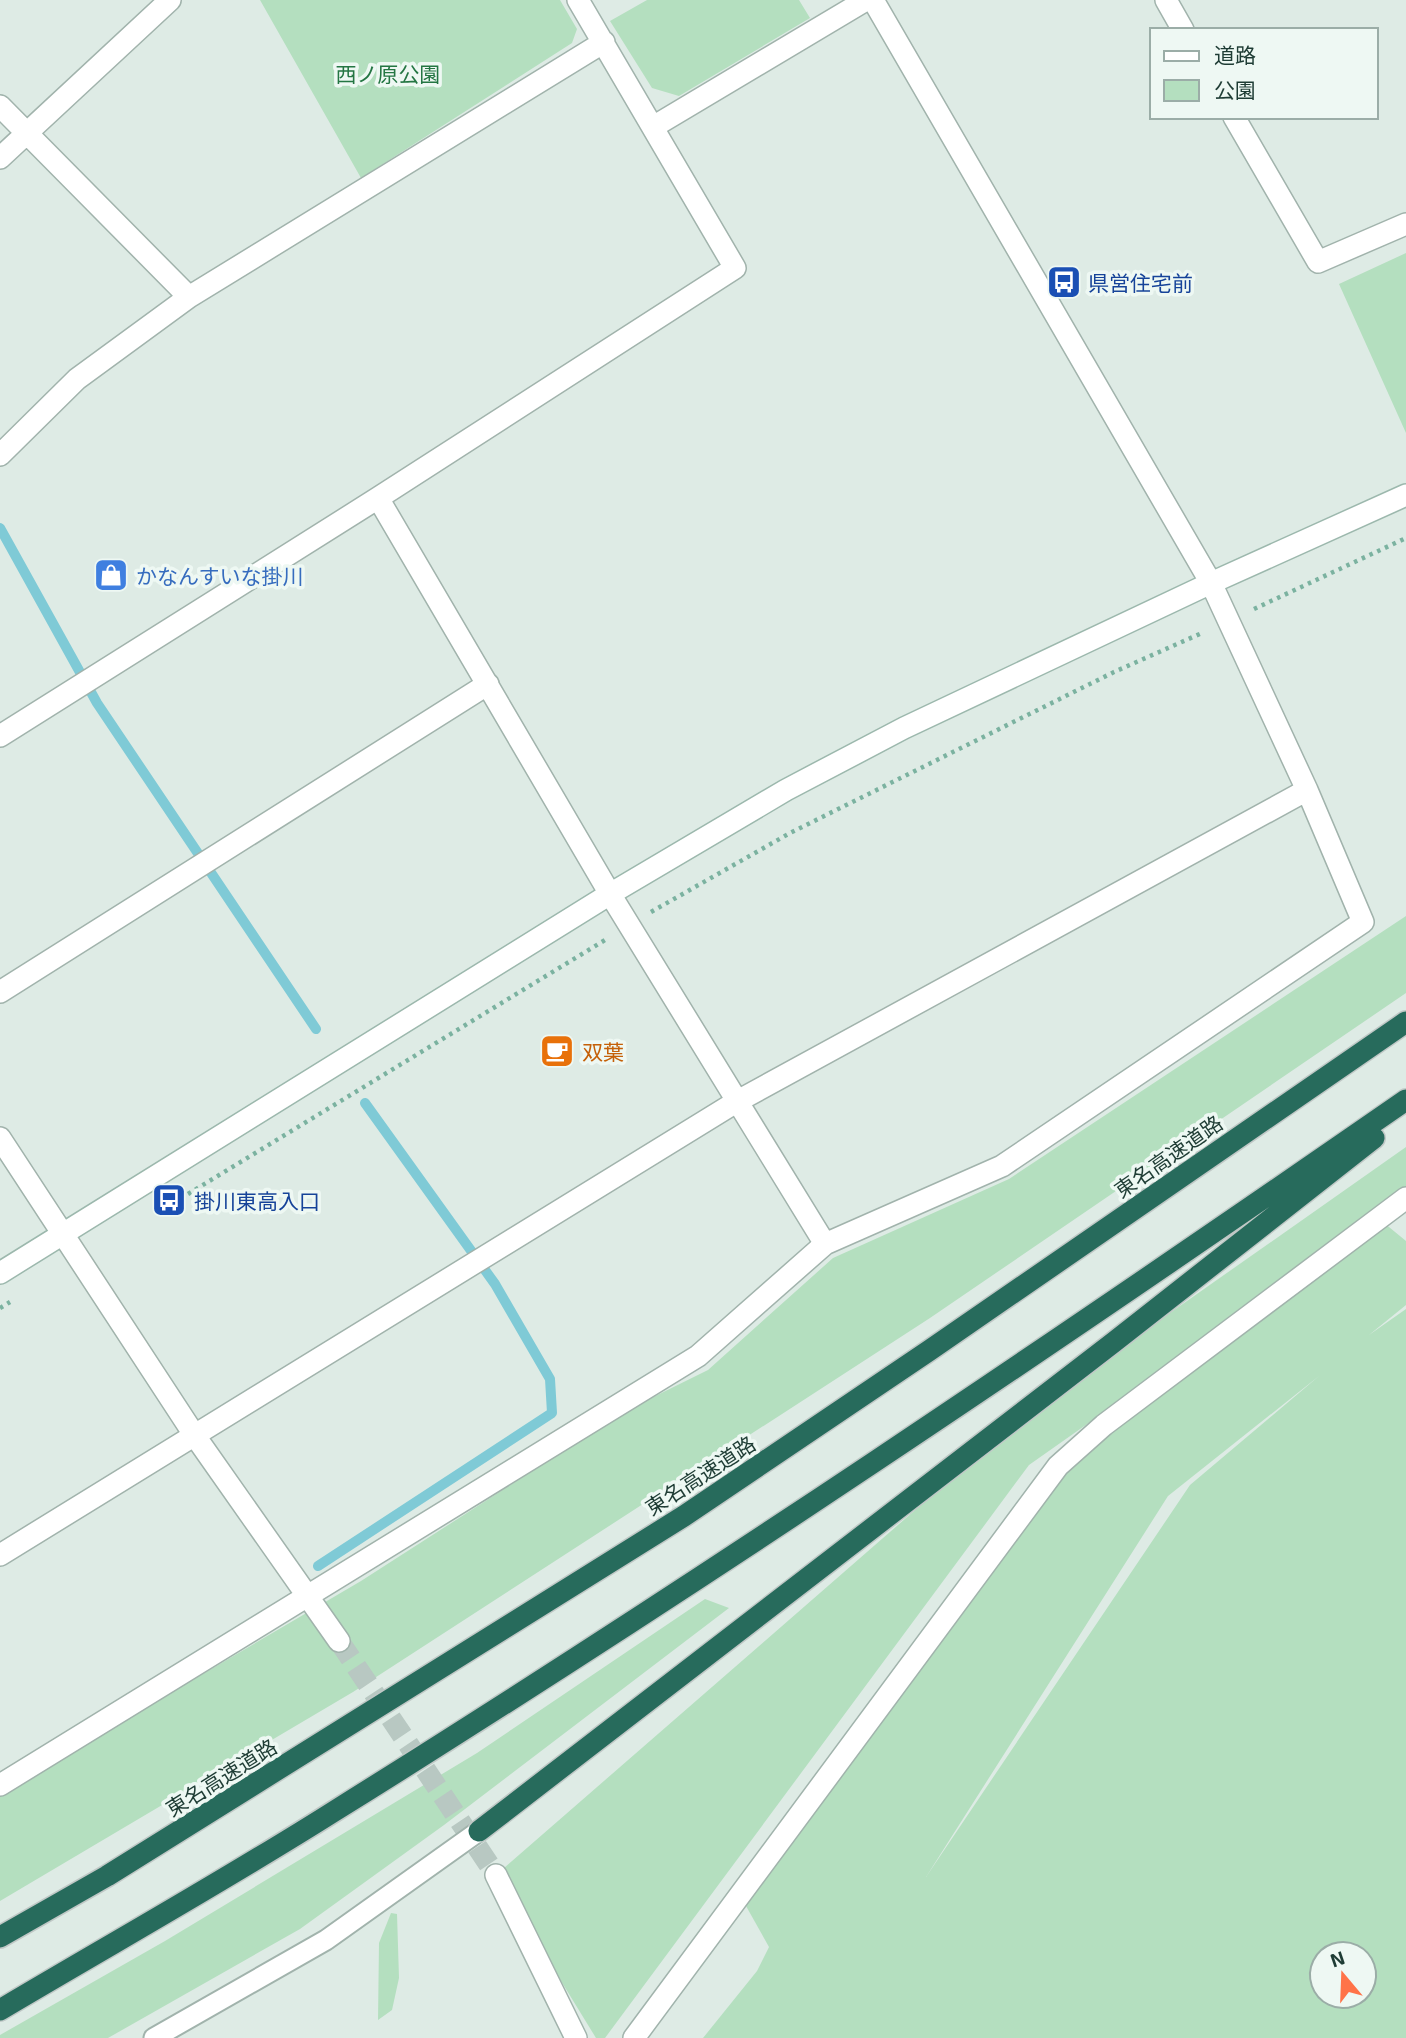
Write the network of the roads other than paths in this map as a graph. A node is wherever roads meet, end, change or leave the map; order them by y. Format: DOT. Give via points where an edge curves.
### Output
graph roads {
  1 [pos="170,0"];
  2 [pos="579,0"];
  3 [pos="866,0"];
  4 [pos="873,0"];
  5 [pos="1166,0"];
  6 [pos="1183,28"];
  7 [pos="604,43"];
  8 [pos="0,106"];
  9 [pos="1235,119"];
  10 [pos="653,127"];
  11 [pos="26,133"];
  12 [pos="0,158"];
  13 [pos="1406,224"];
  14 [pos="189,298"];
  15 [pos="0,455"];
  16 [pos="1406,495"];
  17 [pos="378,498"];
  18 [pos="1211,583"];
  19 [pos="488,684"];
  20 [pos="0,736"];
  21 [pos="1307,790"];
  22 [pos="610,894"];
  23 [pos="0,992"];
  24 [pos="1406,1022"];
  25 [pos="1406,1100"];
  26 [pos="736,1102"];
  27 [pos="1406,1113"];
  28 [pos="0,1138"];
  29 [pos="1406,1198"];
  30 [pos="63,1234"];
  31 [pos="825,1244"];
  32 [pos="0,1273"];
  33 [pos="194,1436"];
  34 [pos="0,1555"];
  35 [pos="307,1597"];
  36 [pos="339,1641"];
  37 [pos="0,1785"];
  38 [pos="479,1831"];
  39 [pos="496,1875"];
  40 [pos="0,1937"];
  41 [pos="0,2010"];
  42 [pos="154,2038"];
  43 [pos="576,2038"];
  44 [pos="634,2038"];
  1 -- 11 [label="street"];
  2 -- 7 [label="street"];
  3 -- 10 [label="street"];
  4 -- 18 [label="street"];
  5 -- 6 [label="street"];
  7 -- 10 [label="street"];
  7 -- 14 [label="street"];
  8 -- 11 [label="street"];
  9 -- 13 [label="street" via="1318,262"];
  10 -- 17 [label="street" via="735,268"];
  11 -- 12 [label="street"];
  11 -- 14 [label="street"];
  14 -- 15 [label="street" via="77,379"];
  16 -- 18 [label="street"];
  17 -- 19 [label="street"];
  17 -- 20 [label="street"];
  18 -- 21 [label="street"];
  18 -- 22 [label="street" via="904,728 786,790"];
  19 -- 22 [label="street"];
  19 -- 23 [label="street"];
  21 -- 26 [label="street"];
  21 -- 31 [label="street" via="1363,922 1002,1166"];
  22 -- 26 [label="street"];
  22 -- 30 [label="street"];
  24 -- 40 [label="highway, 東名高速道路" via="684,1516 119,1869"];
  25 -- 41 [label="highway" via="1027,1362 663,1602 331,1814"];
  26 -- 31 [label="street"];
  26 -- 33 [label="street"];
  27 -- 38 [label="highway"];
  28 -- 30 [label="street"];
  29 -- 44 [label="street" via="1104,1425 1058,1466"];
  30 -- 32 [label="street"];
  30 -- 33 [label="street"];
  31 -- 35 [label="street" via="698,1356"];
  33 -- 34 [label="street"];
  33 -- 35 [label="street"];
  35 -- 36 [label="street"];
  35 -- 37 [label="street"];
  38 -- 42 [label="lane" via="326,1940"];
  39 -- 43 [label="street"];
}
